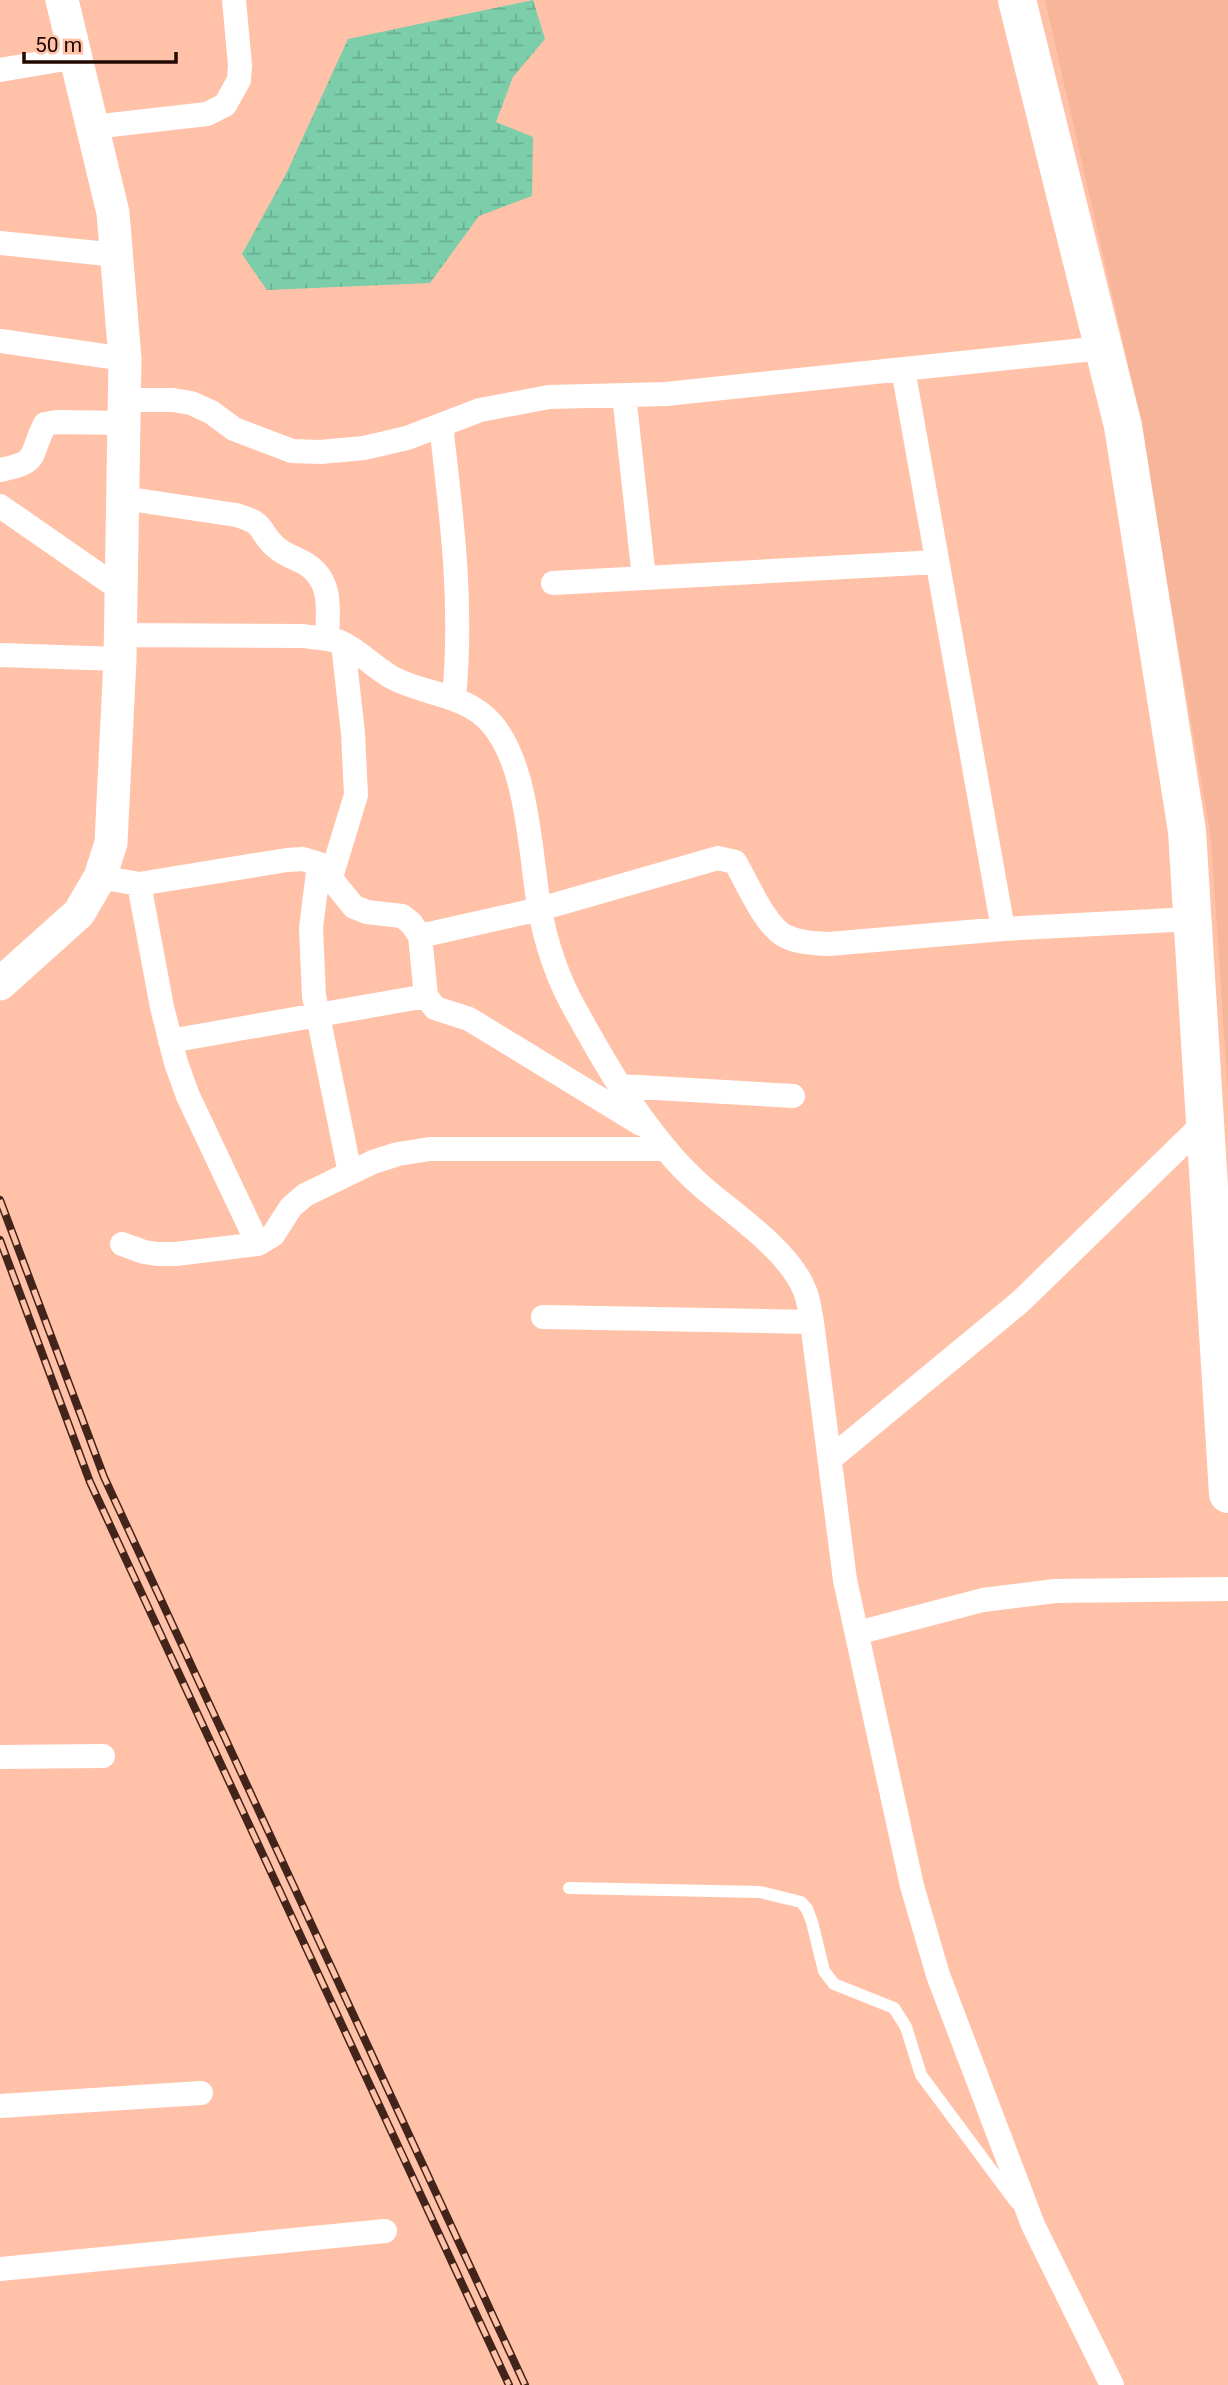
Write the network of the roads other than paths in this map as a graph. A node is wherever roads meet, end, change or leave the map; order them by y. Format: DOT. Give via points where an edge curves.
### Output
graph roads {
  1 [pos="62,0"];
  2 [pos="234,0"];
  3 [pos="1017,0"];
  4 [pos="77,57"];
  5 [pos="0,70"];
  6 [pos="93,127"];
  7 [pos="0,243"];
  8 [pos="117,255"];
  9 [pos="0,341"];
  10 [pos="1103,348"];
  11 [pos="125,359"];
  12 [pos="903,369"];
  13 [pos="624,395"];
  14 [pos="124,411"];
  15 [pos="441,425"];
  16 [pos="0,470"];
  17 [pos="123,498"];
  18 [pos="0,506"];
  19 [pos="937,562"];
  20 [pos="644,578"];
  21 [pos="553,583"];
  22 [pos="121,590"];
  23 [pos="335,641"];
  24 [pos="120,647"];
  25 [pos="0,655"];
  26 [pos="454,699"];
  27 [pos="325,871"];
  28 [pos="100,877"];
  29 [pos="139,884"];
  30 [pos="540,909"];
  31 [pos="1192,919"];
  32 [pos="1003,929"];
  33 [pos="420,936"];
  34 [pos="0,984"];
  35 [pos="426,996"];
  36 [pos="317,1015"];
  37 [pos="170,1041"];
  38 [pos="621,1086"];
  39 [pos="793,1096"];
  40 [pos="1205,1122"];
  41 [pos="659,1140"];
  42 [pos="350,1173"];
  43 [pos="122,1244"];
  44 [pos="258,1244"];
  45 [pos="543,1317"];
  46 [pos="812,1322"];
  47 [pos="830,1459"];
  48 [pos="1228,1494"];
  49 [pos="1228,1589"];
  50 [pos="857,1633"];
  51 [pos="103,1756"];
  52 [pos="0,1757"];
  53 [pos="569,1888"];
  54 [pos="201,2094"];
  55 [pos="0,2106"];
  56 [pos="1033,2225"];
  57 [pos="386,2231"];
  58 [pos="0,2269"];
  59 [pos="1112,2385"];
  1 -- 4 [label="main road"];
  2 -- 6 [label="street" via="239,72 225,105 207,114"];
  3 -- 10 [label="main road"];
  4 -- 5 [label="street"];
  4 -- 6 [label="main road"];
  6 -- 8 [label="main road" via="113,213"];
  7 -- 8 [label="street"];
  8 -- 11 [label="main road"];
  9 -- 11 [label="street"];
  10 -- 12 [label="street"];
  10 -- 31 [label="main road" via="1123,426 1176,763"];
  11 -- 14 [label="main road"];
  12 -- 13 [label="street"];
  12 -- 19 [label="street"];
  13 -- 15 [label="street" via="549,397 480,410"];
  13 -- 20 [label="street"];
  14 -- 15 [label="street" via="173,400 191,403 234,429 292,451 364,448"];
  14 -- 16 [label="street" via="45,424 30,460"];
  14 -- 17 [label="main road"];
  15 -- 26 [label="street" via="458,599"];
  17 -- 22 [label="main road"];
  17 -- 23 [label="street" via="254,520 274,547 317,571 325,582"];
  18 -- 22 [label="street"];
  19 -- 20 [label="street"];
  19 -- 32 [label="street"];
  20 -- 21 [label="street"];
  22 -- 24 [label="main road"];
  23 -- 24 [label="street" via="303,636"];
  23 -- 26 [label="street" via="392,677"];
  23 -- 27 [label="street" via="354,733 356,794"];
  24 -- 25 [label="street"];
  24 -- 28 [label="main road" via="111,843"];
  26 -- 30 [label="street" via="492,724 519,776"];
  27 -- 29 [label="street" via="303,859 287,860"];
  27 -- 33 [label="street" via="354,907 402,916"];
  27 -- 36 [label="street" via="312,928"];
  28 -- 29 [label="street"];
  28 -- 34 [label="main road" via="79,913"];
  29 -- 37 [label="street"];
  30 -- 32 [label="street" via="718,858 735,862 769,921 783,935 802,942 829,944"];
  30 -- 33 [label="street"];
  30 -- 38 [label="street" via="558,978"];
  31 -- 32 [label="street"];
  31 -- 40 [label="main road"];
  33 -- 35 [label="street"];
  35 -- 36 [label="street"];
  35 -- 41 [label="street" via="435,1008 470,1019"];
  36 -- 37 [label="street"];
  36 -- 42 [label="street"];
  37 -- 44 [label="street" via="188,1096"];
  38 -- 39 [label="street"];
  38 -- 41 [label="street"];
  40 -- 47 [label="street" via="1020,1302"];
  40 -- 48 [label="main road"];
  41 -- 42 [label="street" via="430,1149 373,1162"];
  41 -- 46 [label="street" via="789,1265 805,1290"];
  42 -- 44 [label="street" via="305,1195 273,1235"];
  43 -- 44 [label="street" via="144,1252 176,1254"];
  45 -- 46 [label="street"];
  46 -- 47 [label="street"];
  47 -- 50 [label="street" via="845,1580"];
  49 -- 50 [label="street" via="1055,1591 983,1600"];
  50 -- 56 [label="street" via="912,1885 938,1975"];
  51 -- 52 [label="street"];
  53 -- 56 [label="lane" via="760,1892 801,1902 812,1922 824,1971 834,1984 894,2008 906,2027 921,2075"];
  54 -- 55 [label="street"];
  56 -- 59 [label="street"];
  57 -- 58 [label="street"];
}
